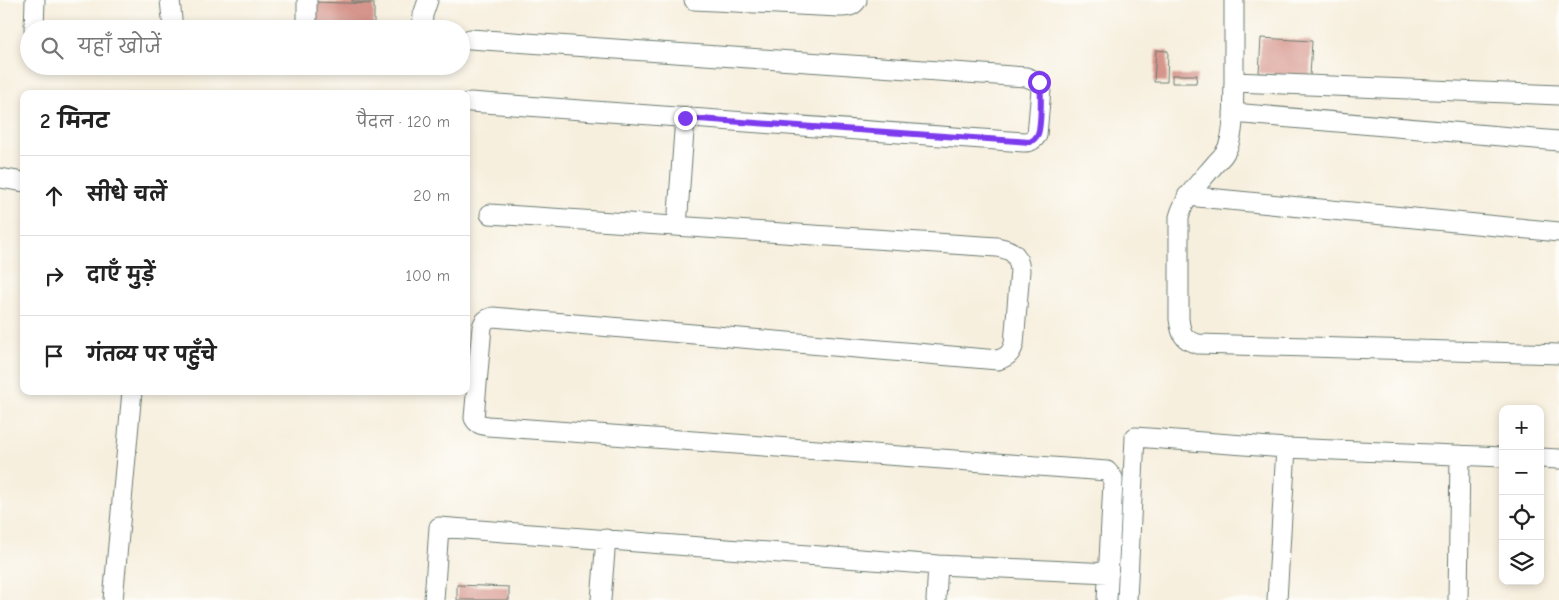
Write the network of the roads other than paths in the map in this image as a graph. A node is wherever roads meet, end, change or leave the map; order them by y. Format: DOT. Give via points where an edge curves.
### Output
graph roads {
  1 [pos="34,0"];
  2 [pos="170,0"];
  3 [pos="307,0"];
  4 [pos="428,0"];
  5 [pos="694,0"];
  6 [pos="857,0"];
  7 [pos="1234,0"];
  8 [pos="721,1"];
  9 [pos="34,20"];
  10 [pos="172,20"];
  11 [pos="307,20"];
  12 [pos="422,20"];
  13 [pos="470,39"];
  14 [pos="1234,82"];
  15 [pos="1559,95"];
  16 [pos="470,102"];
  17 [pos="1232,113"];
  18 [pos="685,118"];
  19 [pos="1559,141"];
  20 [pos="0,178"];
  21 [pos="20,181"];
  22 [pos="1187,196"];
  23 [pos="490,214"];
  24 [pos="678,226"];
  25 [pos="1559,232"];
  26 [pos="1559,354"];
  27 [pos="132,395"];
  28 [pos="1286,448"];
  29 [pos="1460,455"];
  30 [pos="1499,457"];
  31 [pos="1544,458"];
  32 [pos="1559,459"];
  33 [pos="606,539"];
  34 [pos="938,565"];
  35 [pos="1109,573"];
  36 [pos="113,600"];
  37 [pos="434,600"];
  38 [pos="602,600"];
  39 [pos="936,600"];
  40 [pos="1107,600"];
  41 [pos="1127,600"];
  42 [pos="1277,600"];
  43 [pos="1458,600"];
  1 -- 9 [label="street"];
  2 -- 10 [label="street"];
  3 -- 11 [label="street"];
  4 -- 12 [label="street"];
  5 -- 8 [label="street"];
  6 -- 8 [label="street" via="849,7"];
  7 -- 14 [label="street"];
  13 -- 18 [label="street" via="1026,77 1039,82 1041,89 1038,130 1030,142"];
  14 -- 15 [label="street"];
  14 -- 17 [label="street"];
  16 -- 18 [label="street"];
  17 -- 19 [label="street"];
  17 -- 22 [label="street" via="1229,145"];
  18 -- 24 [label="street"];
  20 -- 21 [label="street"];
  22 -- 25 [label="street"];
  22 -- 26 [label="street" via="1179,218 1179,319 1180,330 1190,342"];
  23 -- 24 [label="street"];
  24 -- 35 [label="street" via="1006,248 1014,252 1020,270 1012,352 998,360 989,360 493,317 487,318 482,327 474,413 476,423 482,426 1107,471 1114,482"];
  27 -- 36 [label="street"];
  28 -- 29 [label="street"];
  28 -- 41 [label="street" via="1135,437"];
  28 -- 42 [label="street"];
  29 -- 30 [label="street"];
  29 -- 43 [label="street"];
  31 -- 32 [label="street"];
  33 -- 34 [label="street"];
  33 -- 37 [label="street" via="439,527"];
  33 -- 38 [label="street"];
  34 -- 35 [label="street"];
  34 -- 39 [label="street"];
  35 -- 40 [label="street"];
}
